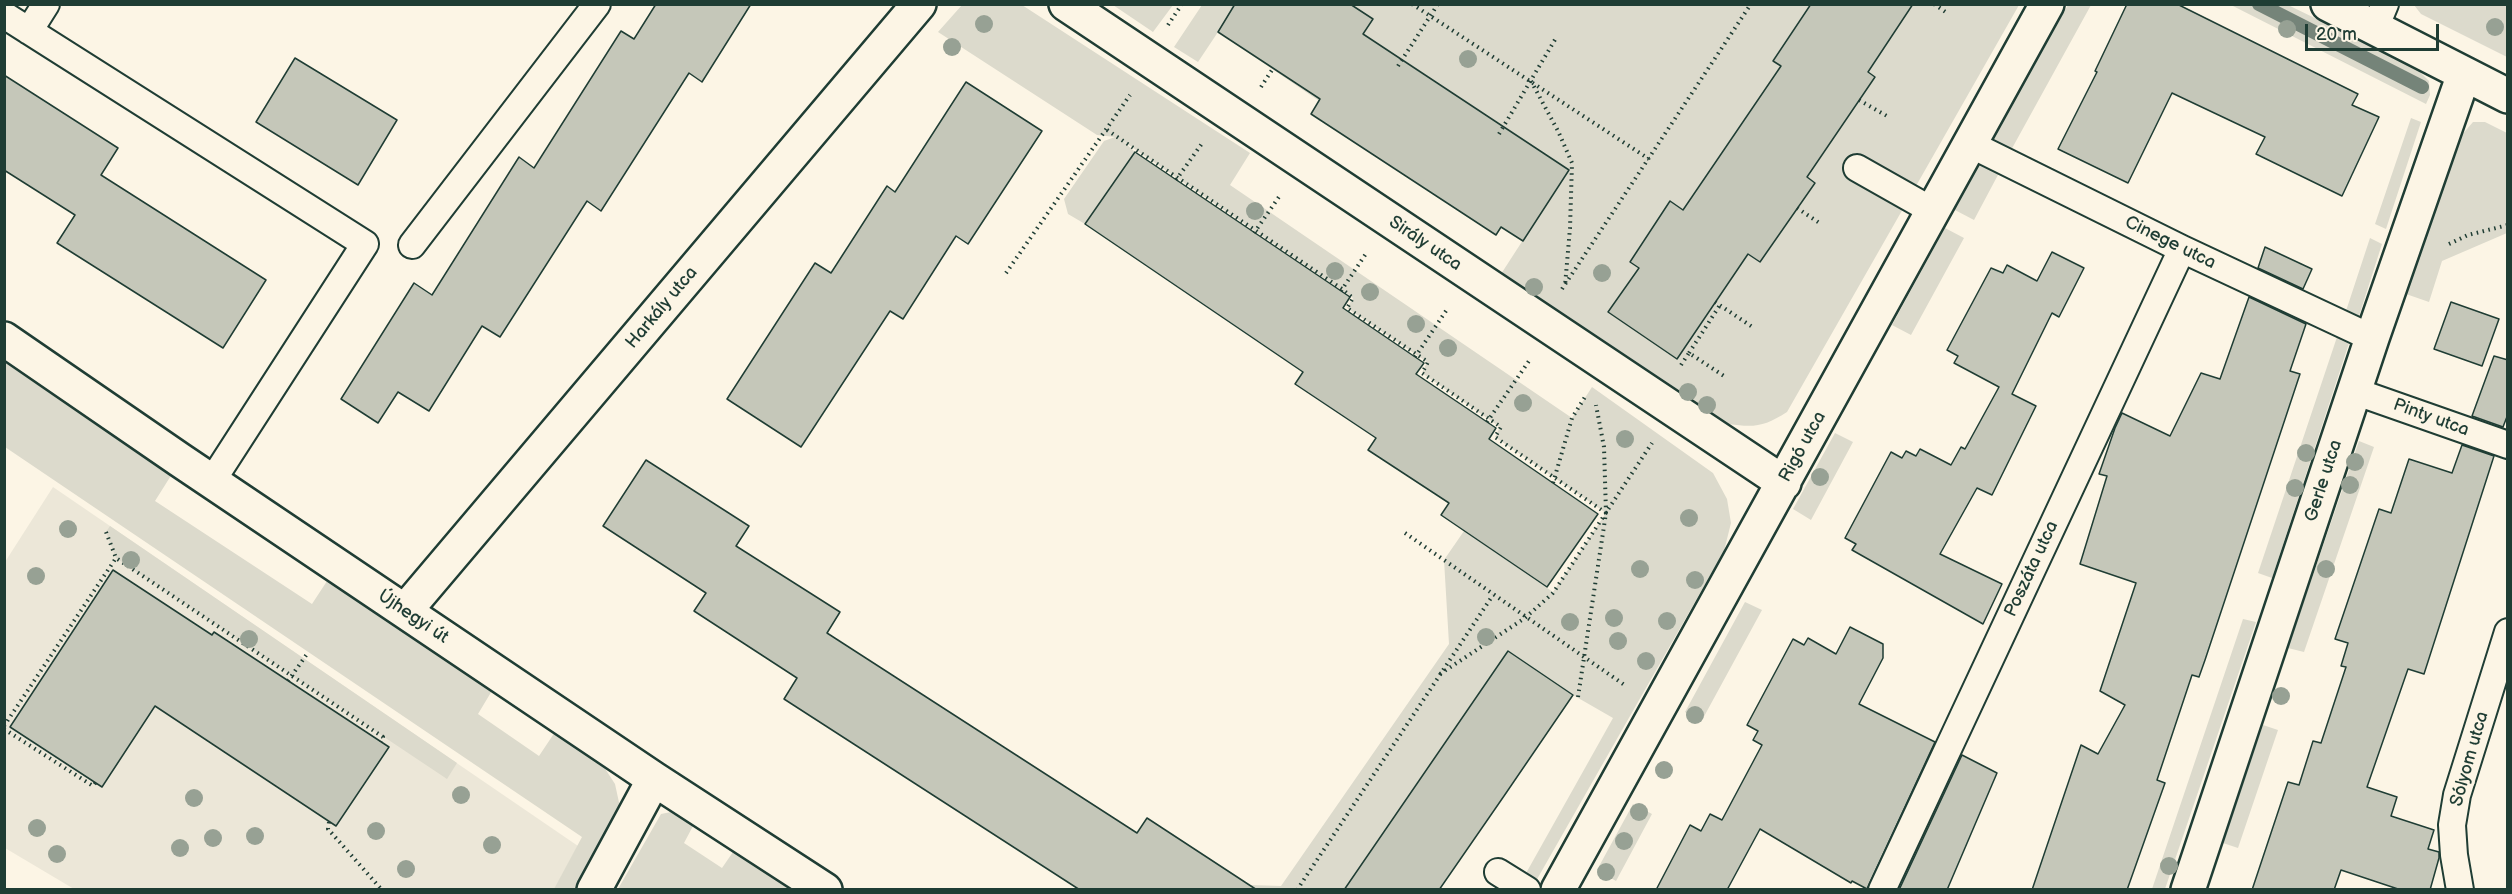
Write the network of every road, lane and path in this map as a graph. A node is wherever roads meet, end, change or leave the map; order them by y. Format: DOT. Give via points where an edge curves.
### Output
graph roads {
  1 [pos="46,4"];
  2 [pos="597,4"];
  3 [pos="919,4"];
  4 [pos="1066,4"];
  5 [pos="1412,4"];
  6 [pos="1438,4"];
  7 [pos="1935,4"];
  8 [pos="2047,4"];
  9 [pos="2328,4"];
  10 [pos="1748,5"];
  11 [pos="1947,13"];
  12 [pos="4,15"];
  13 [pos="1430,16"];
  14 [pos="2380,16"];
  15 [pos="29,31"];
  16 [pos="1556,38"];
  17 [pos="1152,62"];
  18 [pos="1398,66"];
  19 [pos="2464,74"];
  20 [pos="1531,81"];
  21 [pos="2508,96"];
  22 [pos="1859,100"];
  23 [pos="1224,111"];
  24 [pos="1887,117"];
  25 [pos="1107,130"];
  26 [pos="1499,134"];
  27 [pos="1970,144"];
  28 [pos="1649,159"];
  29 [pos="1303,163"];
  30 [pos="1857,168"];
  31 [pos="1177,179"];
  32 [pos="1797,208"];
  33 [pos="1933,211"];
  34 [pos="1389,221"];
  35 [pos="1821,224"];
  36 [pos="1255,232"];
  37 [pos="412,245"];
  38 [pos="2182,249"];
  39 [pos="1006,273"];
  40 [pos="1471,275"];
  41 [pos="1564,286"];
  42 [pos="1341,290"];
  43 [pos="1715,303"];
  44 [pos="1720,305"];
  45 [pos="1546,325"];
  46 [pos="1754,328"];
  47 [pos="2372,338"];
  48 [pos="4,339"];
  49 [pos="1689,353"];
  50 [pos="1416,355"];
  51 [pos="1599,376"];
  52 [pos="2354,391"];
  53 [pos="1673,410"];
  54 [pos="1489,421"];
  55 [pos="2508,445"];
  56 [pos="212,481"];
  57 [pos="1554,481"];
  58 [pos="1784,483"];
  59 [pos="1606,513"];
  60 [pos="106,532"];
  61 [pos="1405,533"];
  62 [pos="116,558"];
  63 [pos="1493,595"];
  64 [pos="405,611"];
  65 [pos="1525,618"];
  66 [pos="2508,632"];
  67 [pos="307,654"];
  68 [pos="1585,657"];
  69 [pos="1440,674"];
  70 [pos="290,679"];
  71 [pos="1578,697"];
  72 [pos="1659,709"];
  73 [pos="4,728"];
  74 [pos="381,742"];
  75 [pos="654,779"];
  76 [pos="96,782"];
  77 [pos="329,822"];
  78 [pos="1498,872"];
  79 [pos="382,890"];
  80 [pos="594,890"];
  81 [pos="825,890"];
  82 [pos="1297,890"];
  83 [pos="1527,890"];
  84 [pos="1558,890"];
  85 [pos="1882,890"];
  86 [pos="2188,890"];
  87 [pos="2460,890"];
  1 -- 15 [label="lane"];
  2 -- 37 [label="lane"];
  3 -- 64 [label="street, Harkály utca"];
  4 -- 17 [label="street, Sirály utca"];
  5 -- 13 [label="path"];
  6 -- 13 [label="path"];
  7 -- 11 [label="path"];
  8 -- 27 [label="street, Rigó utca"];
  9 -- 14 [label="street"];
  10 -- 28 [label="path"];
  12 -- 15 [label="lane"];
  13 -- 18 [label="path"];
  13 -- 20 [label="path"];
  14 -- 19 [label="street"];
  15 -- 56 [label="lane" via="365,244"];
  16 -- 20 [label="path"];
  17 -- 23 [label="street, Sirály utca"];
  17 -- 25 [label="path"];
  19 -- 21 [label="street"];
  19 -- 47 [label="street, Gerle utca"];
  20 -- 26 [label="path"];
  20 -- 28 [label="path"];
  20 -- 41 [label="path" via="1572,163"];
  22 -- 24 [label="path"];
  23 -- 29 [label="street, Sirály utca"];
  23 -- 31 [label="path"];
  25 -- 31 [label="path"];
  25 -- 39 [label="path"];
  27 -- 33 [label="street, Rigó utca"];
  27 -- 38 [label="lane, Cinege utca"];
  28 -- 41 [label="path"];
  29 -- 34 [label="street, Sirály utca"];
  29 -- 36 [label="path"];
  30 -- 33 [label="lane"];
  31 -- 36 [label="path"];
  32 -- 35 [label="path"];
  33 -- 58 [label="street, Rigó utca"];
  34 -- 40 [label="street, Sirály utca"];
  34 -- 42 [label="path"];
  36 -- 42 [label="path"];
  38 -- 47 [label="lane, Cinege utca"];
  38 -- 85 [label="lane, Poszáta utca"];
  40 -- 45 [label="street, Sirály utca"];
  40 -- 50 [label="path"];
  41 -- 45 [label="path"];
  42 -- 50 [label="path" via="1353,298 1347,308"];
  43 -- 44 [label="path"];
  44 -- 46 [label="path"];
  44 -- 49 [label="path"];
  45 -- 51 [label="street, Sirály utca"];
  45 -- 54 [label="path"];
  47 -- 52 [label="street, Gerle utca"];
  48 -- 56 [label="street, Újhegyi út"];
  50 -- 54 [label="path" via="1428,362 1422,373"];
  51 -- 53 [label="street, Sirály utca"];
  51 -- 57 [label="path" via="1572,418"];
  51 -- 59 [label="path"];
  52 -- 55 [label="lane, Pinty utca"];
  52 -- 86 [label="street, Gerle utca"];
  53 -- 58 [label="street, Sirály utca"];
  53 -- 59 [label="path"];
  54 -- 57 [label="path" via="1501,428 1495,437"];
  56 -- 64 [label="street, Újhegyi út"];
  57 -- 59 [label="path"];
  58 -- 72 [label="street, Rigó utca"];
  59 -- 65 [label="path" via="1553,593"];
  59 -- 68 [label="path"];
  60 -- 62 [label="path"];
  61 -- 63 [label="path"];
  62 -- 70 [label="path"];
  62 -- 73 [label="path"];
  63 -- 65 [label="path"];
  63 -- 69 [label="path"];
  64 -- 75 [label="street, Újhegyi út"];
  65 -- 68 [label="path"];
  65 -- 69 [label="path"];
  66 -- 87 [label="lane, Sólyom utca" via="2457,795 2452,825"];
  67 -- 70 [label="path"];
  68 -- 71 [label="path"];
  68 -- 72 [label="path"];
  69 -- 82 [label="path"];
  70 -- 74 [label="path" via="383,737"];
  72 -- 84 [label="street, Rigó utca"];
  73 -- 76 [label="path" via="93,786"];
  75 -- 80 [label="street"];
  75 -- 81 [label="street, Újhegyi út"];
  77 -- 79 [label="path" via="328,829"];
  78 -- 83 [label="lane"];
}
